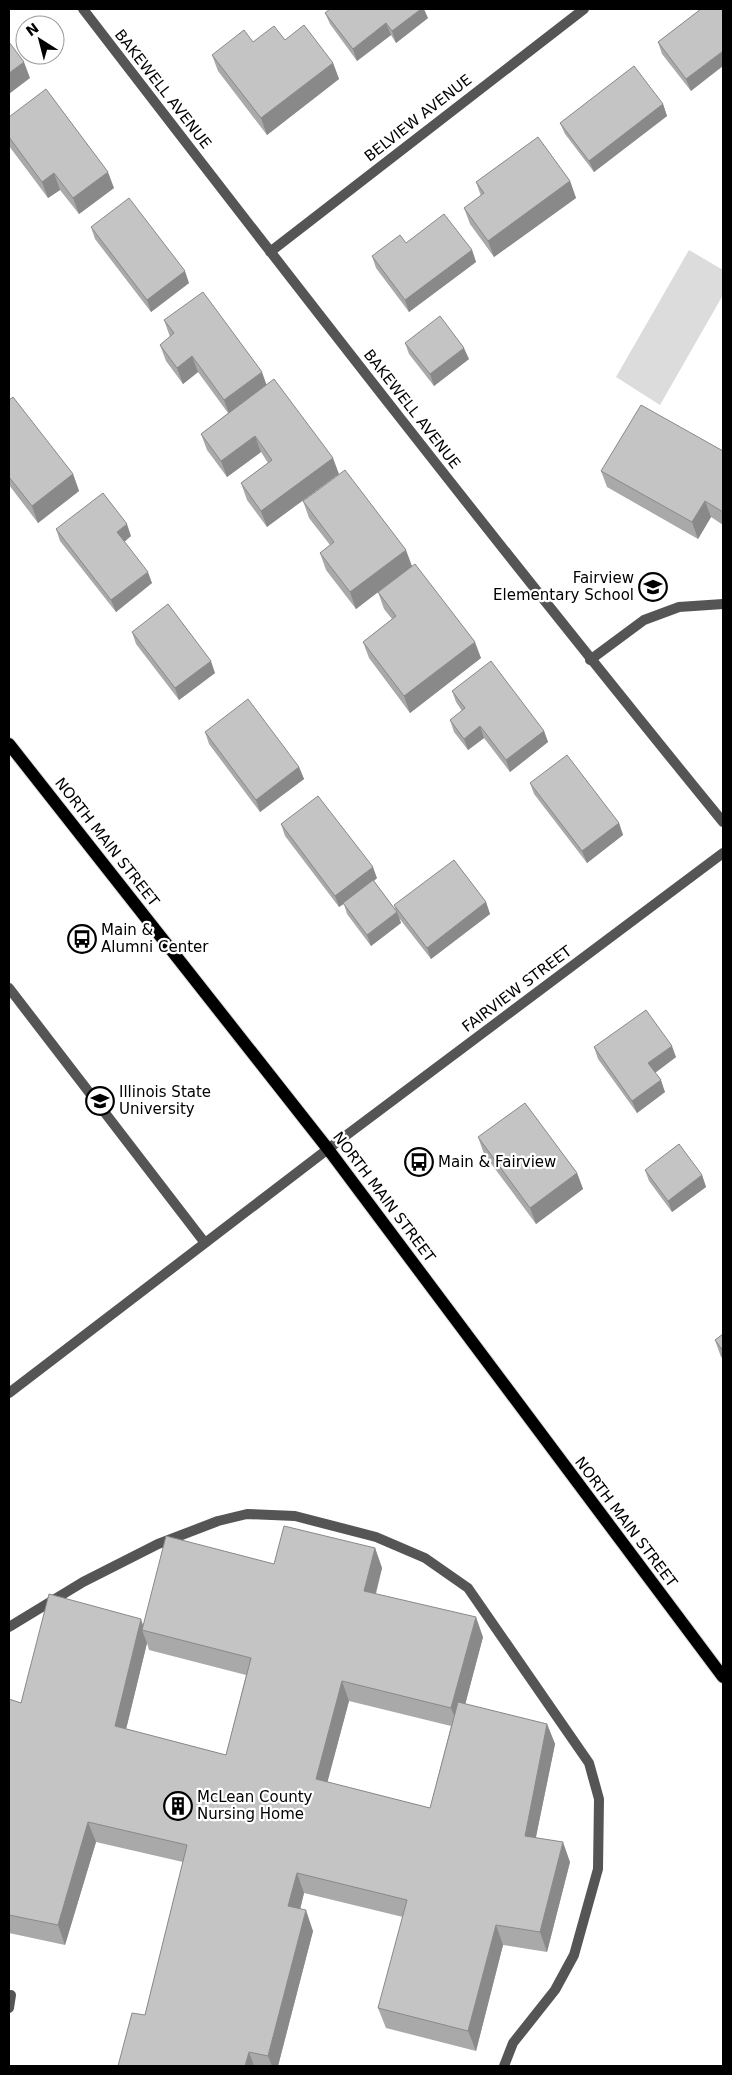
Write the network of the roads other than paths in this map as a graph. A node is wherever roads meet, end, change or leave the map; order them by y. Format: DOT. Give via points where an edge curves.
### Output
graph roads {
  1 [pos="83,9"];
  2 [pos="584,9"];
  3 [pos="270,252"];
  4 [pos="723,604"];
  5 [pos="590,660"];
  6 [pos="9,744"];
  7 [pos="723,822"];
  8 [pos="723,853"];
  9 [pos="9,988"];
  10 [pos="328,1149"];
  11 [pos="205,1243"];
  12 [pos="9,1393"];
  13 [pos="9,1627"];
  14 [pos="723,1677"];
  15 [pos="9,1995"];
  16 [pos="9,2008"];
  17 [pos="504,2066"];
  1 -- 3 [label="street, BAKEWELL AVENUE"];
  2 -- 3 [label="street, BELVIEW AVENUE"];
  3 -- 5 [label="street, BAKEWELL AVENUE"];
  4 -- 5 [label="street" via="679,607 644,620"];
  5 -- 7 [label="street, BAKEWELL AVENUE"];
  6 -- 10 [label="main road, NORTH MAIN STREET"];
  8 -- 10 [label="street, FAIRVIEW STREET"];
  9 -- 11 [label="street"];
  10 -- 11 [label="street, FAIRVIEW STREET"];
  10 -- 14 [label="main road, NORTH MAIN STREET"];
  11 -- 12 [label="street, FAIRVIEW STREET"];
  13 -- 17 [label="street" via="83,1582 158,1544 218,1521 247,1514 296,1516 376,1537 425,1558 468,1588 589,1763 599,1799 598,1869 574,1955 555,1990 513,2044"];
  15 -- 16 [label="street"];
}
